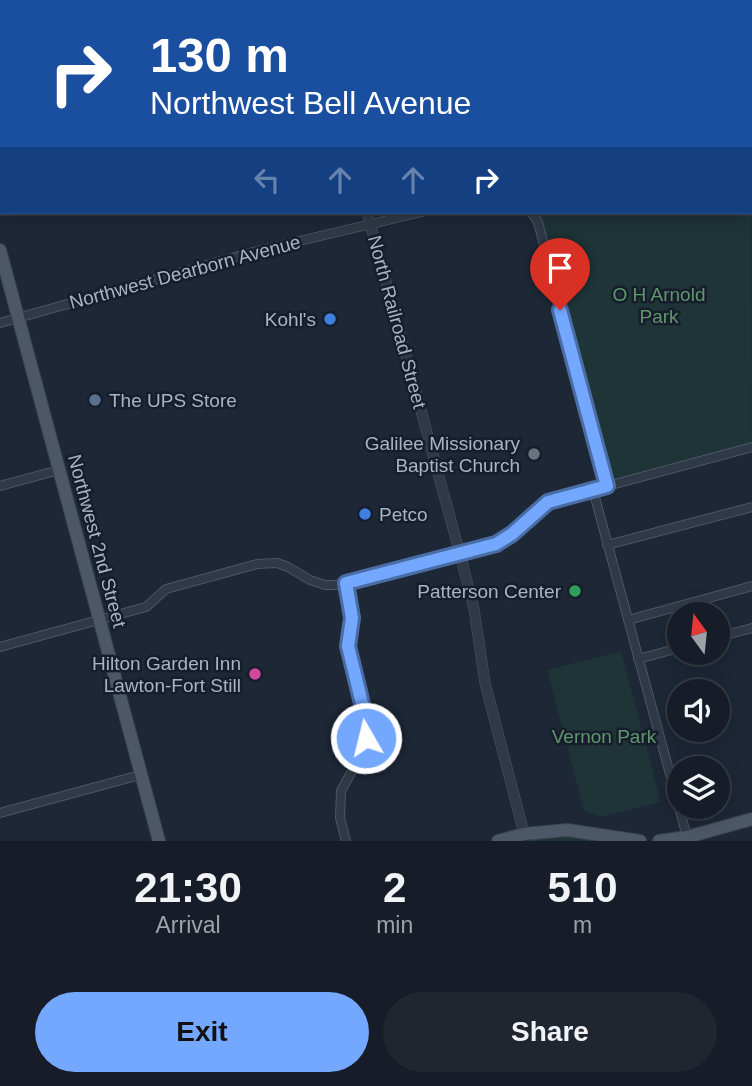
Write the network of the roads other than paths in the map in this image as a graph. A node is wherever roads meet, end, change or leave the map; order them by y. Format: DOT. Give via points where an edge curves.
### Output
graph roads {
  1 [pos="368,214"];
  2 [pos="413,214"];
  3 [pos="532,214"];
  4 [pos="370,224"];
  5 [pos="0,250"];
  6 [pos="18,318"];
  7 [pos="0,323"];
  8 [pos="752,447"];
  9 [pos="59,470"];
  10 [pos="0,486"];
  11 [pos="607,486"];
  12 [pos="593,490"];
  13 [pos="752,507"];
  14 [pos="607,545"];
  15 [pos="460,554"];
  16 [pos="346,583"];
  17 [pos="752,586"];
  18 [pos="628,620"];
  19 [pos="99,621"];
  20 [pos="752,628"];
  21 [pos="730,634"];
  22 [pos="0,648"];
  23 [pos="667,651"];
  24 [pos="638,659"];
  25 [pos="140,775"];
  26 [pos="0,813"];
  27 [pos="752,819"];
  28 [pos="687,836"];
  29 [pos="525,837"];
  30 [pos="159,841"];
  31 [pos="346,841"];
  32 [pos="498,841"];
  33 [pos="640,841"];
  34 [pos="660,841"];
  1 -- 4 [label="street, North Railroad Street"];
  2 -- 4 [label="street, Northwest Dearborn Avenue"];
  3 -- 11 [label="street"];
  4 -- 6 [label="street, Northwest Dearborn Avenue"];
  4 -- 15 [label="street, North Railroad Street"];
  5 -- 6 [label="main road, Northwest 2nd Street"];
  6 -- 7 [label="street, Northwest Dearborn Avenue"];
  6 -- 9 [label="main road, Northwest 2nd Street"];
  8 -- 11 [label="street"];
  9 -- 10 [label="street"];
  9 -- 19 [label="main road, Northwest 2nd Street"];
  11 -- 12 [label="street"];
  12 -- 14 [label="street"];
  12 -- 15 [label="street" via="548,502 496,544"];
  13 -- 14 [label="street"];
  14 -- 18 [label="street"];
  15 -- 16 [label="street"];
  15 -- 29 [label="street, North Railroad Street" via="485,683"];
  16 -- 19 [label="street" via="325,585 277,564 257,564 177,585 146,607"];
  16 -- 31 [label="street" via="352,618 349,659 367,727 364,749 341,792 340,818"];
  17 -- 18 [label="street"];
  18 -- 24 [label="street"];
  19 -- 22 [label="street"];
  19 -- 25 [label="main road, Northwest 2nd Street"];
  20 -- 21 [label="street"];
  23 -- 24 [label="street"];
  24 -- 28 [label="street"];
  25 -- 26 [label="street"];
  25 -- 30 [label="main road, Northwest 2nd Street"];
  27 -- 28 [label="main road"];
  28 -- 34 [label="main road"];
  29 -- 32 [label="main road"];
  29 -- 33 [label="main road" via="567,830"];
}
